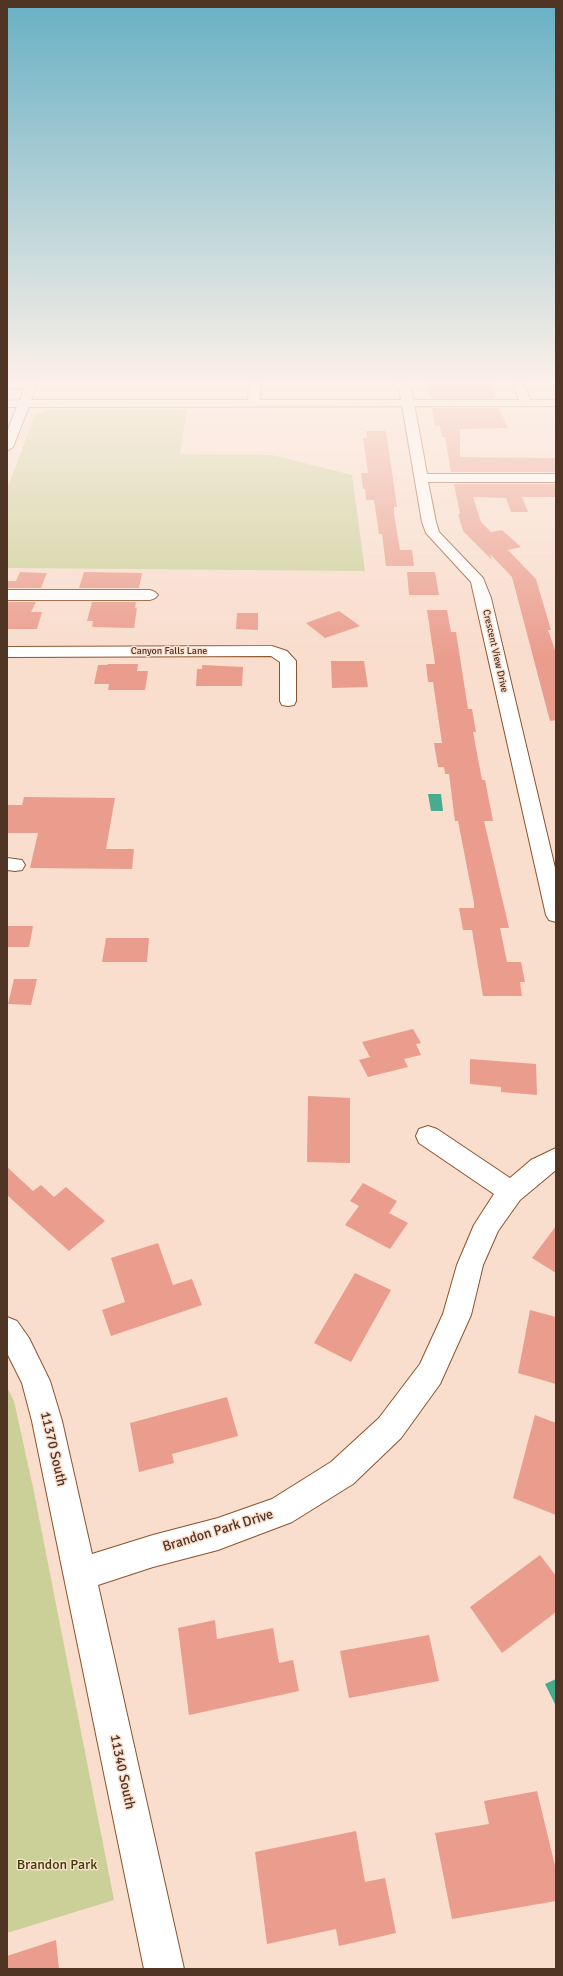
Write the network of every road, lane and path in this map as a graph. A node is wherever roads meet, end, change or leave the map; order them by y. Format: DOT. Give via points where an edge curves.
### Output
graph roads {
  1 [pos="421,473"];
  2 [pos="422,478"];
  3 [pos="556,478"];
  4 [pos="7,595"];
  5 [pos="150,595"];
  6 [pos="7,652"];
  7 [pos="288,701"];
  8 [pos="556,912"];
  9 [pos="428,1136"];
  10 [pos="556,1158"];
  11 [pos="511,1192"];
  12 [pos="7,1330"];
  13 [pos="81,1574"];
  14 [pos="164,1969"];
  1 -- 2 [label="street, Crescent View Drive"];
  2 -- 3 [label="street"];
  2 -- 8 [label="street, Crescent View Drive" via="433,533 478,581"];
  4 -- 5 [label="street"];
  6 -- 7 [label="street, Canyon Falls Lane" via="272,651 281,654 288,661"];
  9 -- 11 [label="street"];
  10 -- 11 [label="street, Brandon Park Drive" via="540,1167"];
  11 -- 13 [label="street, Brandon Park Drive" via="487,1225 470,1265 457,1314 430,1374 390,1428 342,1473 281,1511 218,1534"];
  12 -- 13 [label="street, 11370 South" via="20,1347 40,1394"];
  13 -- 14 [label="street, 11340 South"];
}
